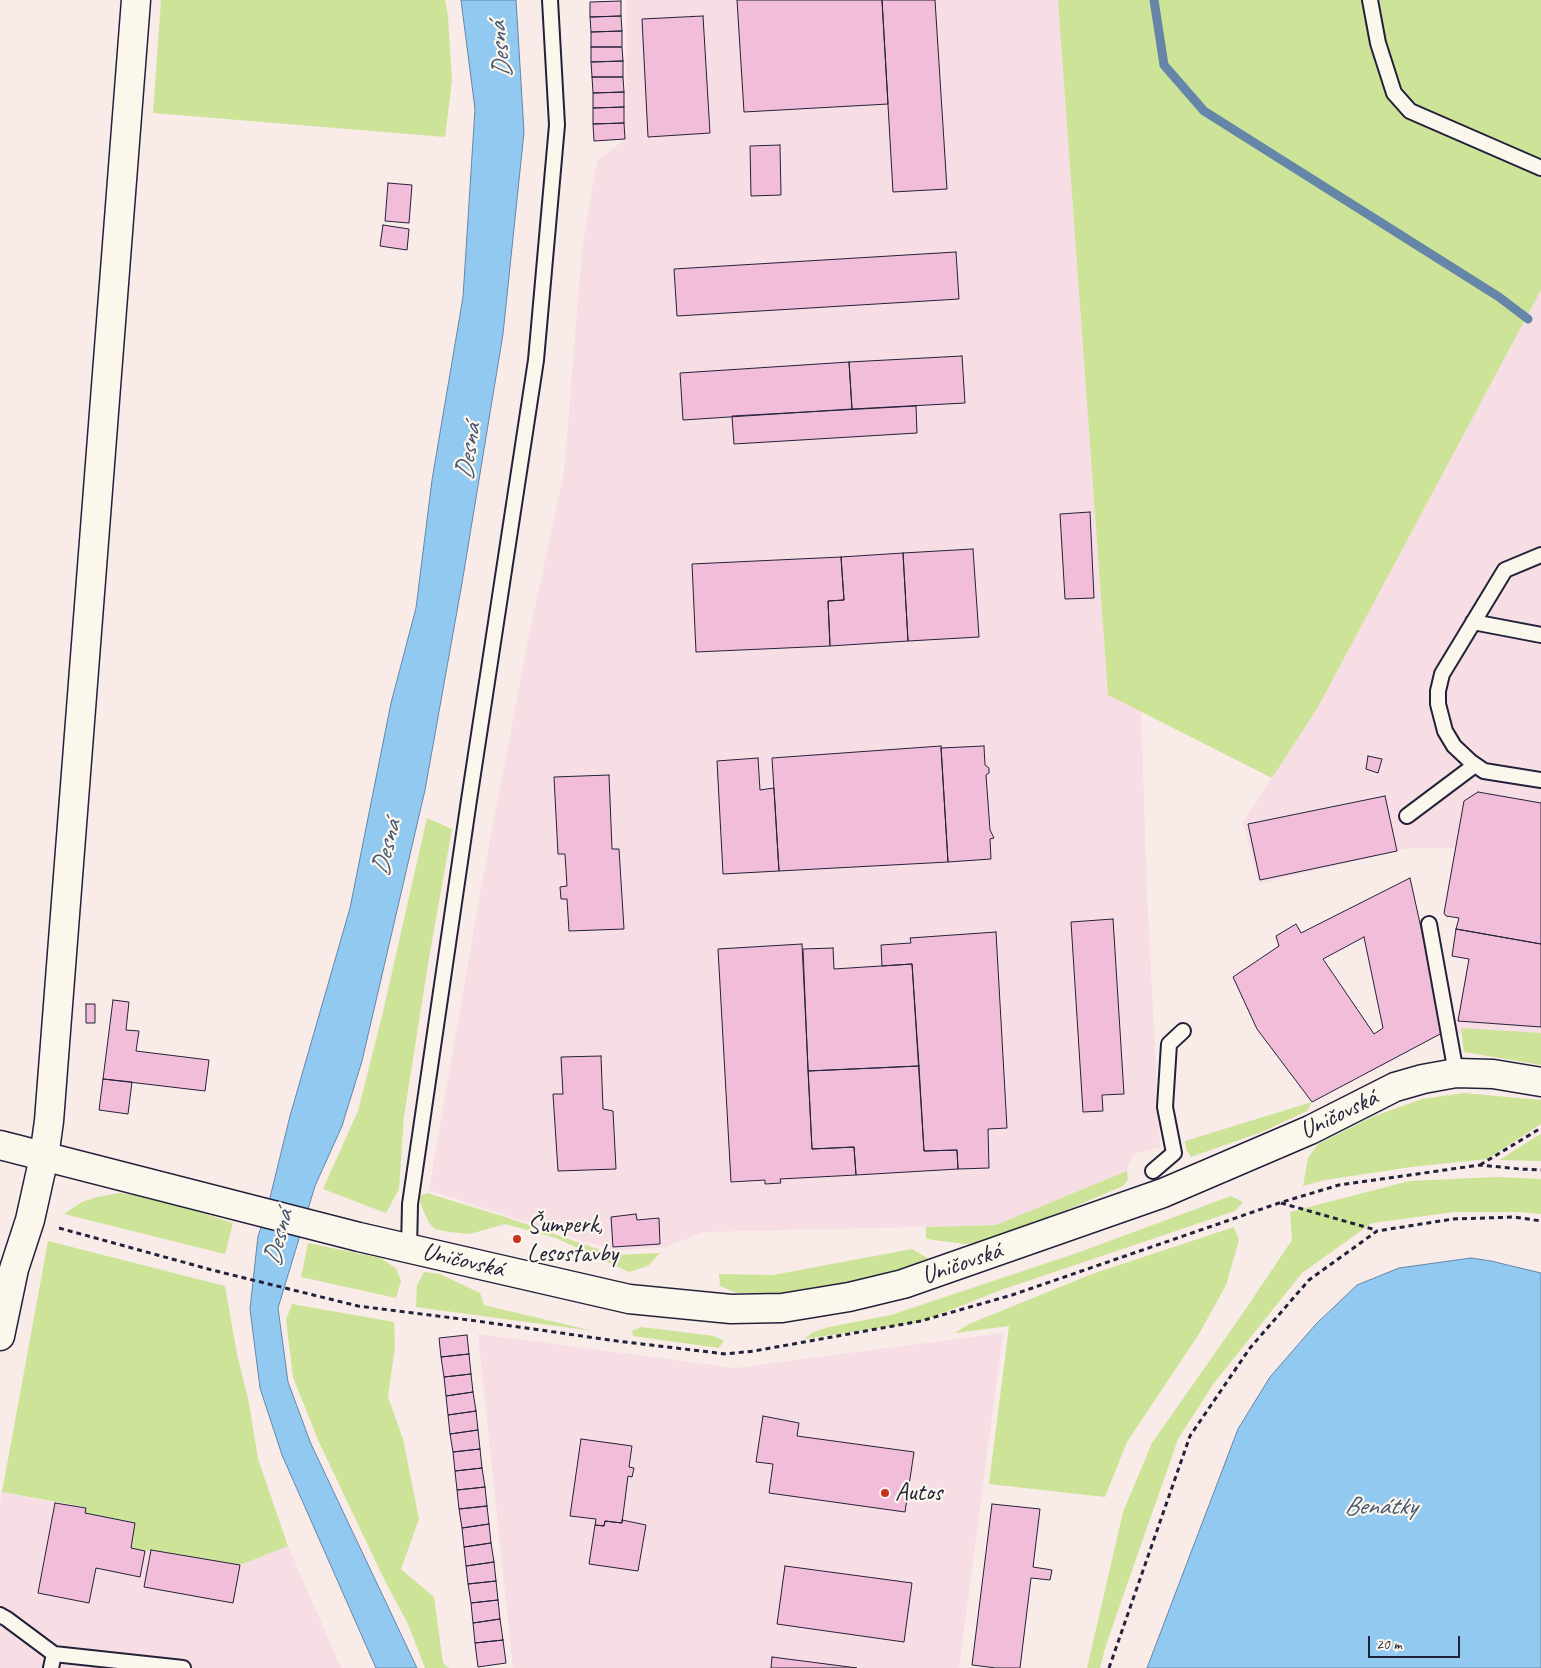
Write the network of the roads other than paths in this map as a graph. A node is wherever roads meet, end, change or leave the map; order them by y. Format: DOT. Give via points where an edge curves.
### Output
graph roads {
  1 [pos="136,0"];
  2 [pos="550,0"];
  3 [pos="1370,0"];
  4 [pos="1541,168"];
  5 [pos="1541,556"];
  6 [pos="1473,622"];
  7 [pos="1541,635"];
  8 [pos="1475,765"];
  9 [pos="1541,780"];
  10 [pos="1408,816"];
  11 [pos="1429,924"];
  12 [pos="1183,1031"];
  13 [pos="1456,1073"];
  14 [pos="1541,1082"];
  15 [pos="0,1145"];
  16 [pos="44,1157"];
  17 [pos="1153,1171"];
  18 [pos="409,1249"];
  19 [pos="0,1336"];
  20 [pos="0,1616"];
  21 [pos="52,1661"];
  22 [pos="183,1668"];
  1 -- 16 [label="main road"];
  2 -- 18 [label="lane" via="557,125 536,360 410,1204"];
  3 -- 4 [label="lane" via="1378,43 1394,93 1410,111"];
  5 -- 6 [label="lane" via="1505,570"];
  6 -- 7 [label="lane"];
  6 -- 8 [label="lane" via="1442,674 1438,704 1445,731 1454,746"];
  8 -- 9 [label="lane" via="1484,771"];
  8 -- 10 [label="lane"];
  11 -- 13 [label="lane"];
  12 -- 17 [label="lane" via="1169,1044 1166,1107 1174,1153"];
  13 -- 14 [label="main road, Uničovská" via="1494,1074"];
  13 -- 18 [label="main road, Uničovská" via="1395,1086 1310,1130 1163,1193 912,1282 849,1298 782,1308 731,1308 629,1299"];
  15 -- 16 [label="main road, Uničovská"];
  16 -- 18 [label="main road, Uničovská"];
  16 -- 19 [label="main road"];
  20 -- 21 [label="lane" via="7,1618"];
  21 -- 22 [label="lane"];
}
